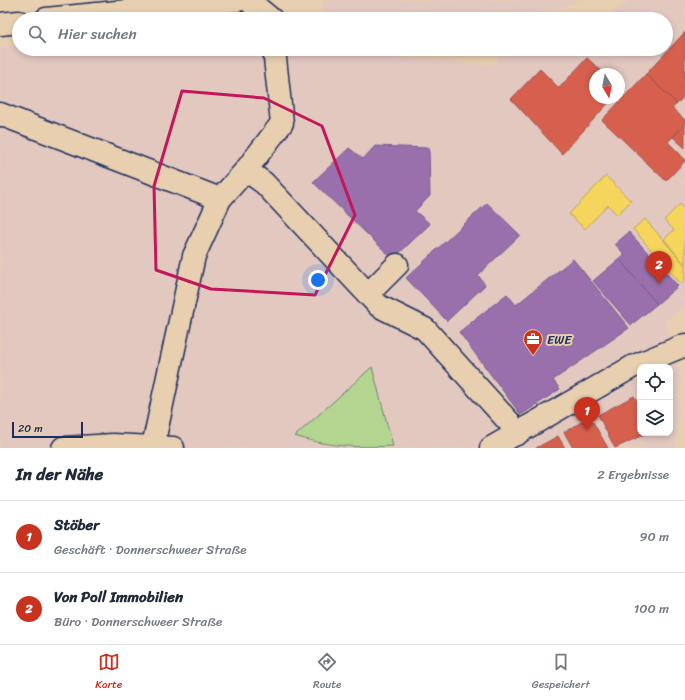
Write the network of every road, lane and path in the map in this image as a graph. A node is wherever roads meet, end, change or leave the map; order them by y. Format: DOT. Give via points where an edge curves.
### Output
graph roads {
  1 [pos="238,0"];
  2 [pos="248,0"];
  3 [pos="117,12"];
  4 [pos="264,12"];
  5 [pos="12,23"];
  6 [pos="0,24"];
  7 [pos="275,56"];
  8 [pos="0,114"];
  9 [pos="246,170"];
  10 [pos="220,198"];
  11 [pos="397,265"];
  12 [pos="368,294"];
  13 [pos="685,345"];
  14 [pos="517,434"];
  15 [pos="163,447"];
  16 [pos="63,448"];
  17 [pos="491,448"];
  1 -- 3 [label="main road"];
  2 -- 4 [label="main road"];
  5 -- 6 [label="main road"];
  7 -- 9 [label="main road" via="282,123"];
  8 -- 10 [label="main road"];
  9 -- 10 [label="main road"];
  9 -- 12 [label="main road" via="264,183"];
  10 -- 15 [label="main road" via="194,256"];
  11 -- 12 [label="main road"];
  12 -- 14 [label="main road" via="379,306 425,328"];
  13 -- 14 [label="main road" via="632,367"];
  14 -- 17 [label="main road"];
  15 -- 16 [label="main road" via="113,445"];
}
